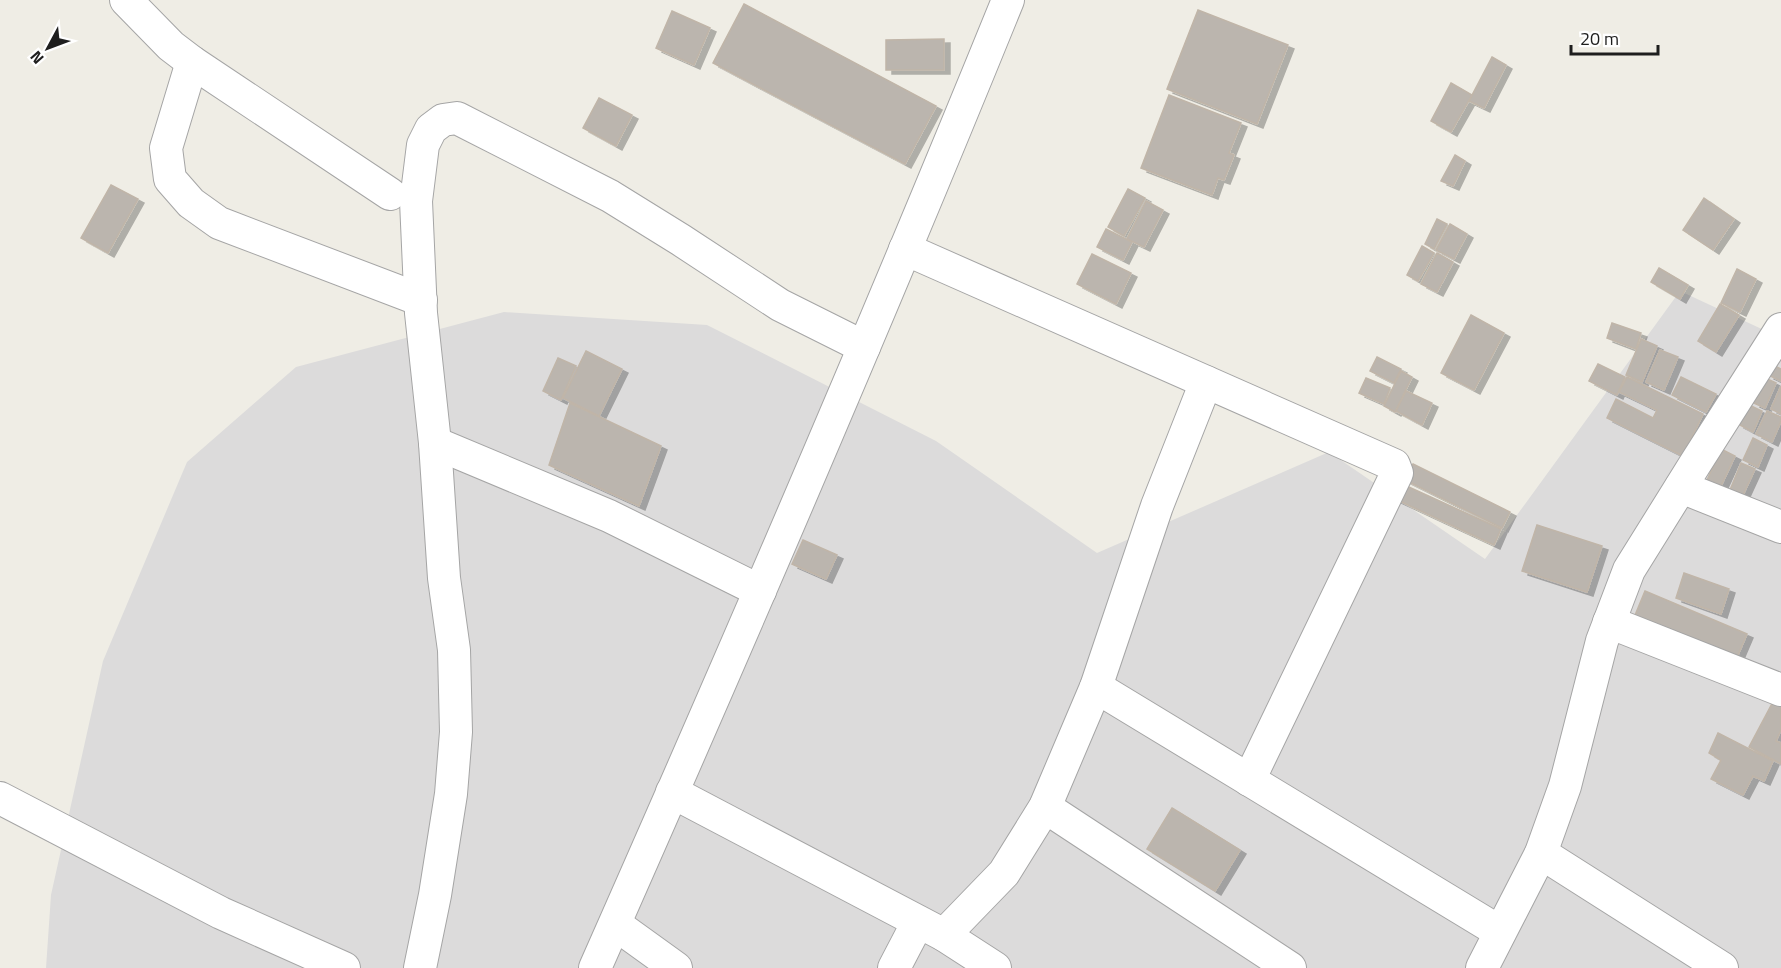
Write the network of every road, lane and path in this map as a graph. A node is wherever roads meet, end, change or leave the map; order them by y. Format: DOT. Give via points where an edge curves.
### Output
graph roads {
  1 [pos="126,0"];
  2 [pos="1008,0"];
  3 [pos="192,62"];
  4 [pos="390,194"];
  5 [pos="905,249"];
  6 [pos="421,300"];
  7 [pos="1781,329"];
  8 [pos="864,347"];
  9 [pos="1206,382"];
  10 [pos="435,443"];
  11 [pos="1681,487"];
  12 [pos="1781,527"];
  13 [pos="760,591"];
  14 [pos="1609,622"];
  15 [pos="1096,687"];
  16 [pos="1781,690"];
  17 [pos="1250,780"];
  18 [pos="672,792"];
  19 [pos="0,798"];
  20 [pos="1045,807"];
  21 [pos="1541,853"];
  22 [pos="615,924"];
  23 [pos="931,929"];
  24 [pos="1500,932"];
  25 [pos="344,968"];
  26 [pos="420,968"];
  27 [pos="595,968"];
  28 [pos="676,968"];
  29 [pos="894,968"];
  30 [pos="995,968"];
  31 [pos="1290,968"];
  32 [pos="1482,968"];
  33 [pos="1722,968"];
  1 -- 3 [label="street"];
  2 -- 5 [label="street"];
  3 -- 4 [label="street"];
  3 -- 6 [label="street" via="166,148 170,179 191,203 219,222"];
  5 -- 8 [label="street"];
  5 -- 9 [label="street"];
  6 -- 8 [label="street" via="416,201 423,145 431,129 443,120 457,118 610,196 780,305"];
  6 -- 10 [label="street"];
  7 -- 11 [label="street"];
  8 -- 13 [label="street"];
  9 -- 15 [label="street" via="1157,506"];
  9 -- 17 [label="street" via="1394,465 1397,470"];
  10 -- 13 [label="street" via="609,516"];
  10 -- 26 [label="street" via="444,578 454,650 456,732 451,794"];
  11 -- 12 [label="street"];
  11 -- 14 [label="street" via="1629,570"];
  13 -- 18 [label="street"];
  14 -- 16 [label="street"];
  14 -- 21 [label="street" via="1565,786"];
  15 -- 17 [label="street"];
  15 -- 20 [label="street"];
  17 -- 24 [label="street"];
  18 -- 22 [label="street"];
  18 -- 23 [label="street"];
  19 -- 25 [label="street" via="221,913"];
  20 -- 23 [label="street" via="1004,873"];
  20 -- 31 [label="street"];
  21 -- 24 [label="street"];
  21 -- 33 [label="street"];
  22 -- 27 [label="street"];
  22 -- 28 [label="street"];
  23 -- 29 [label="street"];
  23 -- 30 [label="street"];
  24 -- 32 [label="street"];
}
